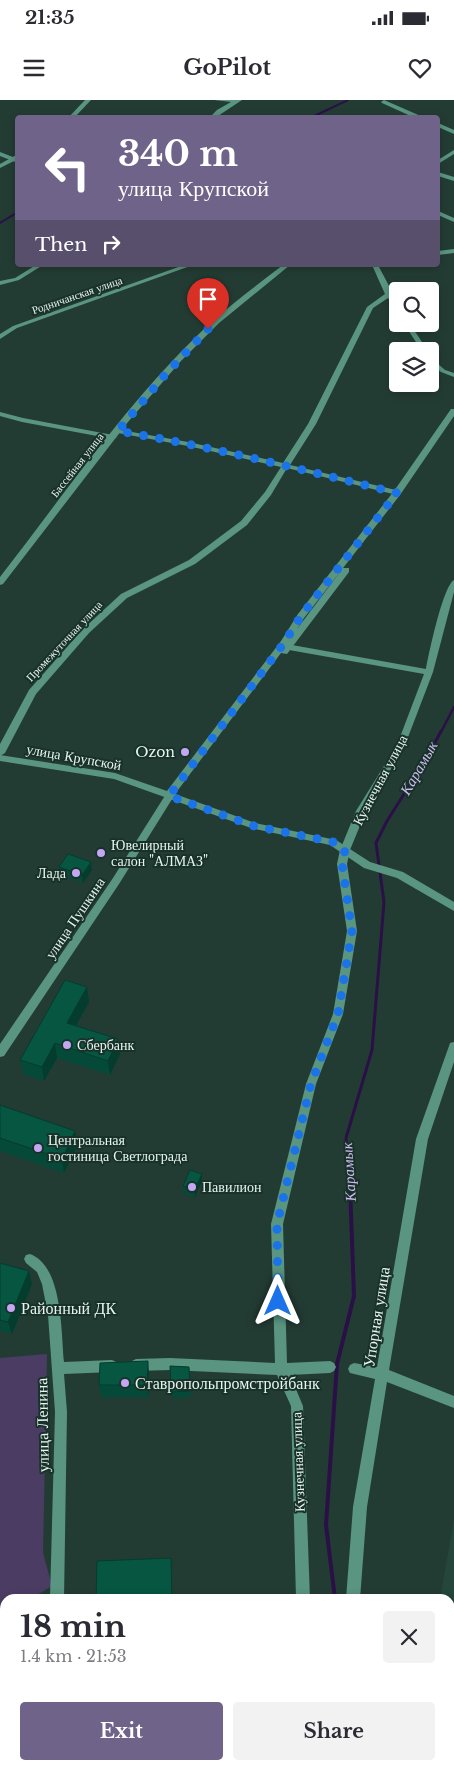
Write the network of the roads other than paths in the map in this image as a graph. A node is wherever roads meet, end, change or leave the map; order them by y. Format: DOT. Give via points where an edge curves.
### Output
graph roads {
  1 [pos="88,100"];
  2 [pos="217,100"];
  3 [pos="238,100"];
  4 [pos="386,101"];
  5 [pos="73,115"];
  6 [pos="216,115"];
  7 [pos="415,115"];
  8 [pos="440,126"];
  9 [pos="454,132"];
  10 [pos="0,152"];
  11 [pos="454,152"];
  12 [pos="15,158"];
  13 [pos="15,158"];
  14 [pos="440,161"];
  15 [pos="0,166"];
  16 [pos="440,175"];
  17 [pos="454,179"];
  18 [pos="440,214"];
  19 [pos="454,220"];
  20 [pos="454,250"];
  21 [pos="440,252"];
  22 [pos="37,267"];
  23 [pos="184,267"];
  24 [pos="285,267"];
  25 [pos="377,267"];
  26 [pos="0,283"];
  27 [pos="388,296"];
  28 [pos="0,337"];
  29 [pos="439,367"];
  30 [pos="454,375"];
  31 [pos="454,411"];
  32 [pos="0,414"];
  33 [pos="454,422"];
  34 [pos="115,434"];
  35 [pos="286,465"];
  36 [pos="397,493"];
  37 [pos="0,582"];
  38 [pos="454,583"];
  39 [pos="287,645"];
  40 [pos="429,672"];
  41 [pos="0,752"];
  42 [pos="0,758"];
  43 [pos="169,796"];
  44 [pos="345,850"];
  45 [pos="454,907"];
  46 [pos="454,1046"];
  47 [pos="0,1053"];
  48 [pos="30,1260"];
  49 [pos="330,1367"];
  50 [pos="58,1368"];
  51 [pos="281,1369"];
  52 [pos="354,1369"];
  53 [pos="383,1374"];
  54 [pos="454,1402"];
  55 [pos="58,1594"];
  56 [pos="302,1594"];
  57 [pos="353,1594"];
  1 -- 5 [label="street"];
  2 -- 3 [label="street"];
  3 -- 6 [label="street"];
  4 -- 7 [label="street"];
  8 -- 9 [label="street"];
  10 -- 12 [label="street"];
  11 -- 14 [label="street"];
  13 -- 15 [label="street"];
  16 -- 17 [label="street"];
  18 -- 19 [label="street"];
  20 -- 21 [label="street"];
  22 -- 26 [label="street" via="17,279"];
  23 -- 28 [label="street, Родничанская улица" via="14,328"];
  24 -- 34 [label="street, Бассейная улица" via="208,329"];
  25 -- 27 [label="street"];
  27 -- 35 [label="street, Промежуточная улица" via="370,307 312,424"];
  29 -- 30 [label="street"];
  31 -- 36 [label="street, улица Пушкина"];
  32 -- 34 [label="street"];
  33 -- 39 [label="street, улица Пушкина"];
  34 -- 35 [label="street" via="179,442"];
  34 -- 37 [label="street, Бассейная улица"];
  35 -- 36 [label="street"];
  35 -- 41 [label="street, Промежуточная улица" via="244,523 192,562 124,596 86,631 32,692"];
  36 -- 39 [label="street, улица Пушкина" via="301,616"];
  38 -- 40 [label="street, Кузнечная улица"];
  39 -- 40 [label="street"];
  39 -- 43 [label="street, улица Пушкина" via="182,790"];
  40 -- 44 [label="street, Кузнечная улица" via="401,745 361,811"];
  42 -- 43 [label="street, улица Крупской" via="115,776"];
  43 -- 44 [label="street, улица Крупской" via="254,826 333,842"];
  43 -- 47 [label="street, улица Пушкина"];
  44 -- 45 [label="street, улица Крупской" via="367,865 400,875"];
  44 -- 51 [label="street, Кузнечная улица" via="342,864 352,931 338,1014 311,1084 277,1224"];
  46 -- 53 [label="street, Упорная улица" via="422,1139"];
  48 -- 50 [label="street, улица Ленина" via="41,1268 48,1284"];
  49 -- 51 [label="street"];
  50 -- 51 [label="street" via="170,1364"];
  50 -- 55 [label="street, улица Ленина" via="61,1412"];
  51 -- 56 [label="street, Кузнечная улица" via="297,1406"];
  52 -- 53 [label="street"];
  53 -- 54 [label="street"];
  53 -- 57 [label="street, Упорная улица" via="360,1507"];
}
